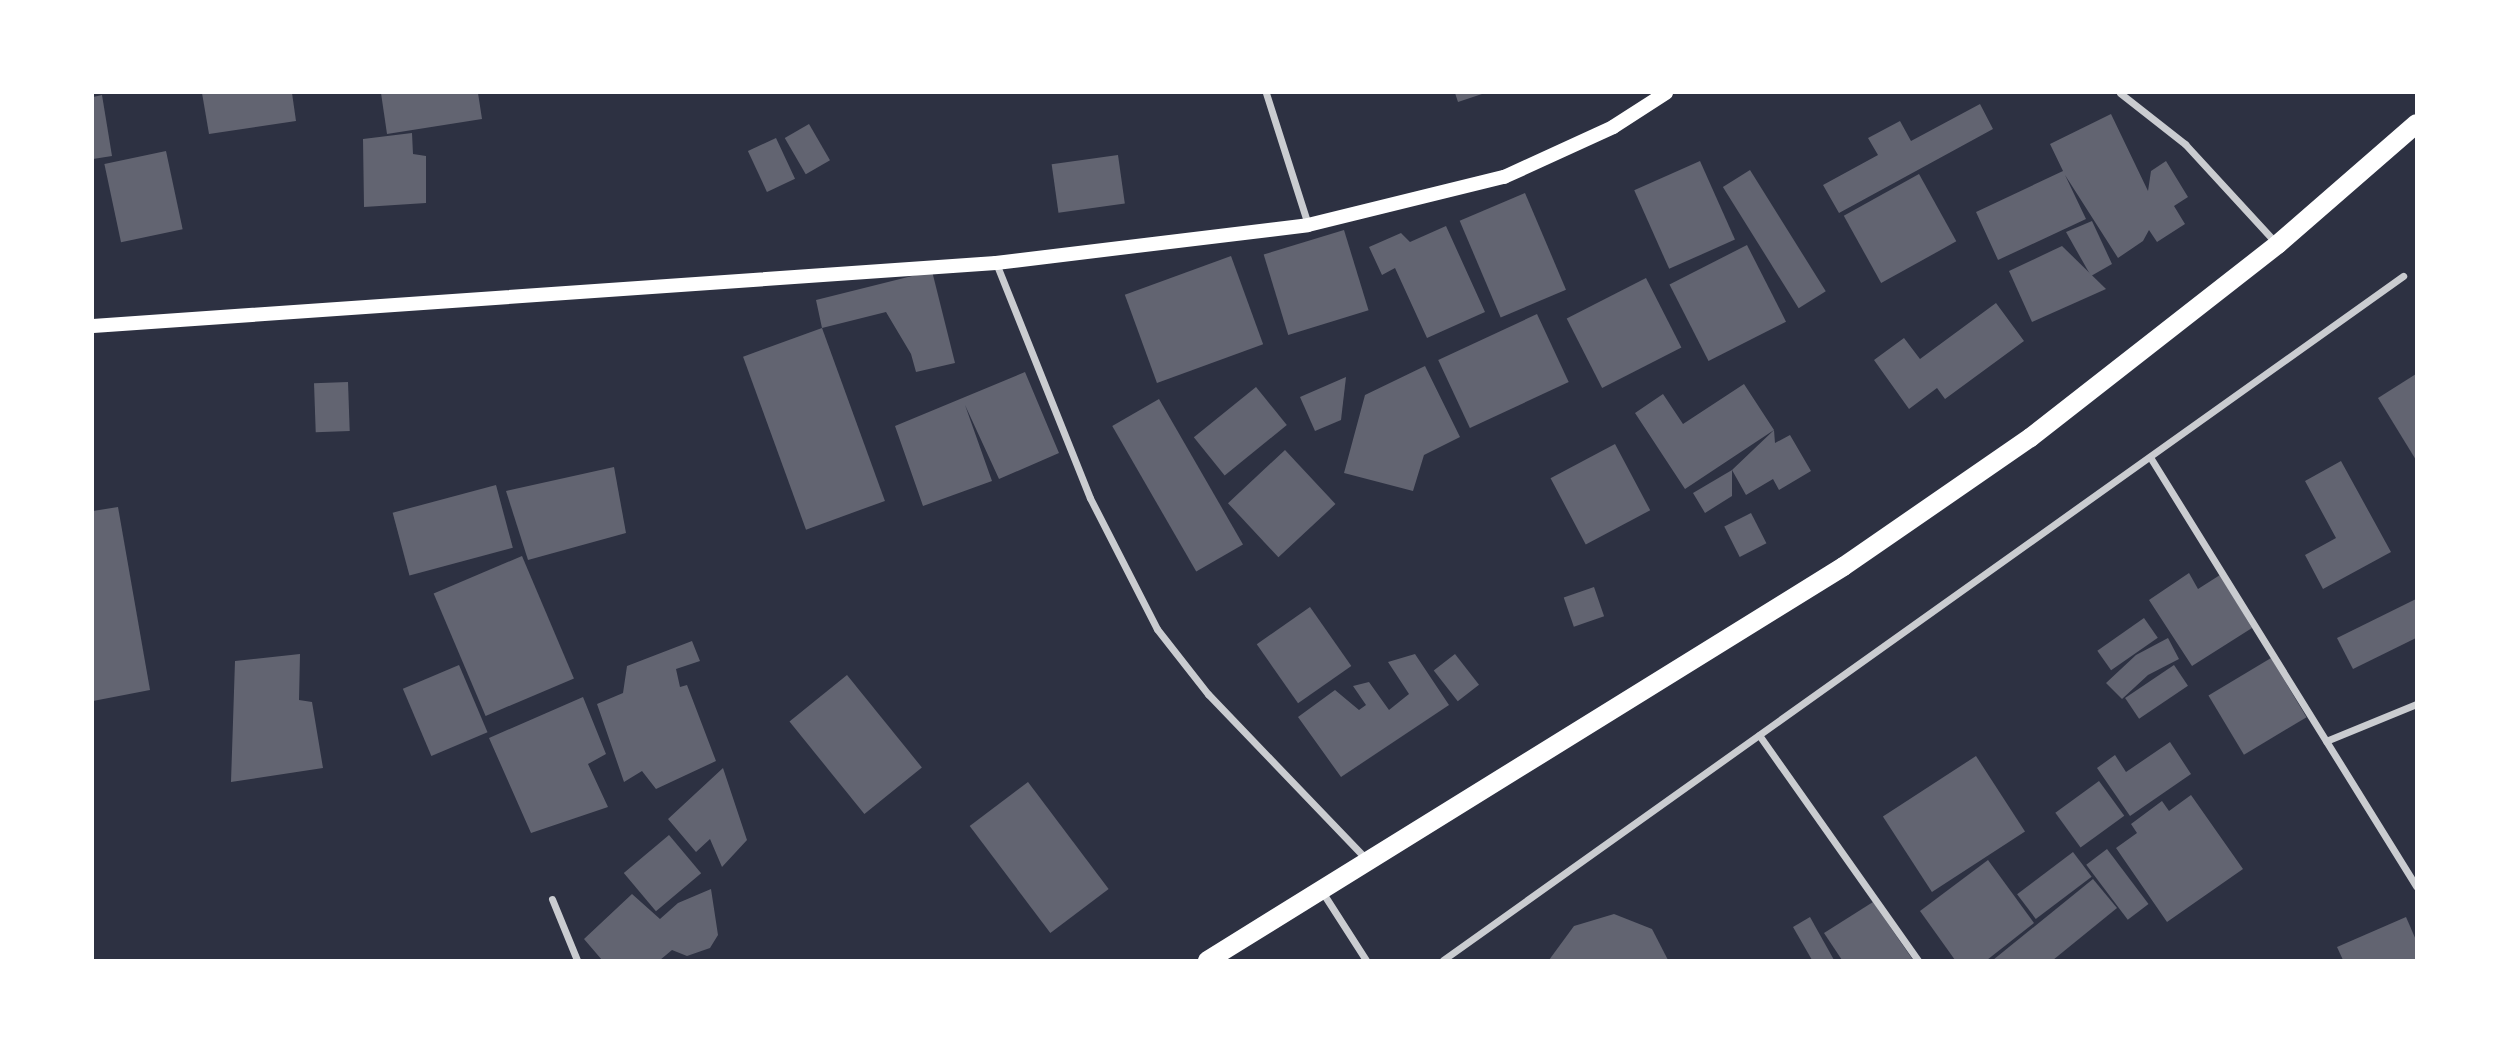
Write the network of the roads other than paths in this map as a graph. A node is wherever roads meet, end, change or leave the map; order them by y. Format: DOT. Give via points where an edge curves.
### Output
graph roads {
  1 [pos="1266,93"];
  2 [pos="1666,93"];
  3 [pos="2120,93"];
  4 [pos="2416,123"];
  5 [pos="1308,225"];
  6 [pos="2277,243"];
  7 [pos="996,263"];
  8 [pos="2403,276"];
  9 [pos="93,326"];
  10 [pos="2150,457"];
  11 [pos="2416,704"];
  12 [pos="1759,735"];
  13 [pos="2326,741"];
  14 [pos="1368,861"];
  15 [pos="2416,886"];
  16 [pos="1321,890"];
  17 [pos="552,899"];
  18 [pos="577,960"];
  19 [pos="1207,960"];
  20 [pos="1366,960"];
  21 [pos="1443,960"];
  22 [pos="1918,960"];
  1 -- 5 [label="street"];
  2 -- 5 [label="main road" via="1613,127 1504,177"];
  3 -- 6 [label="street" via="2185,145"];
  4 -- 6 [label="highway"];
  5 -- 7 [label="main road"];
  6 -- 14 [label="highway" via="2030,437 1843,566"];
  7 -- 9 [label="main road"];
  7 -- 14 [label="street" via="1090,498 1157,629 1208,694"];
  8 -- 10 [label="street"];
  10 -- 12 [label="street"];
  10 -- 13 [label="street"];
  11 -- 13 [label="street"];
  12 -- 21 [label="street"];
  12 -- 22 [label="street"];
  13 -- 15 [label="street"];
  14 -- 16 [label="highway"];
  16 -- 19 [label="highway"];
  16 -- 20 [label="street"];
  17 -- 18 [label="street"];
}
